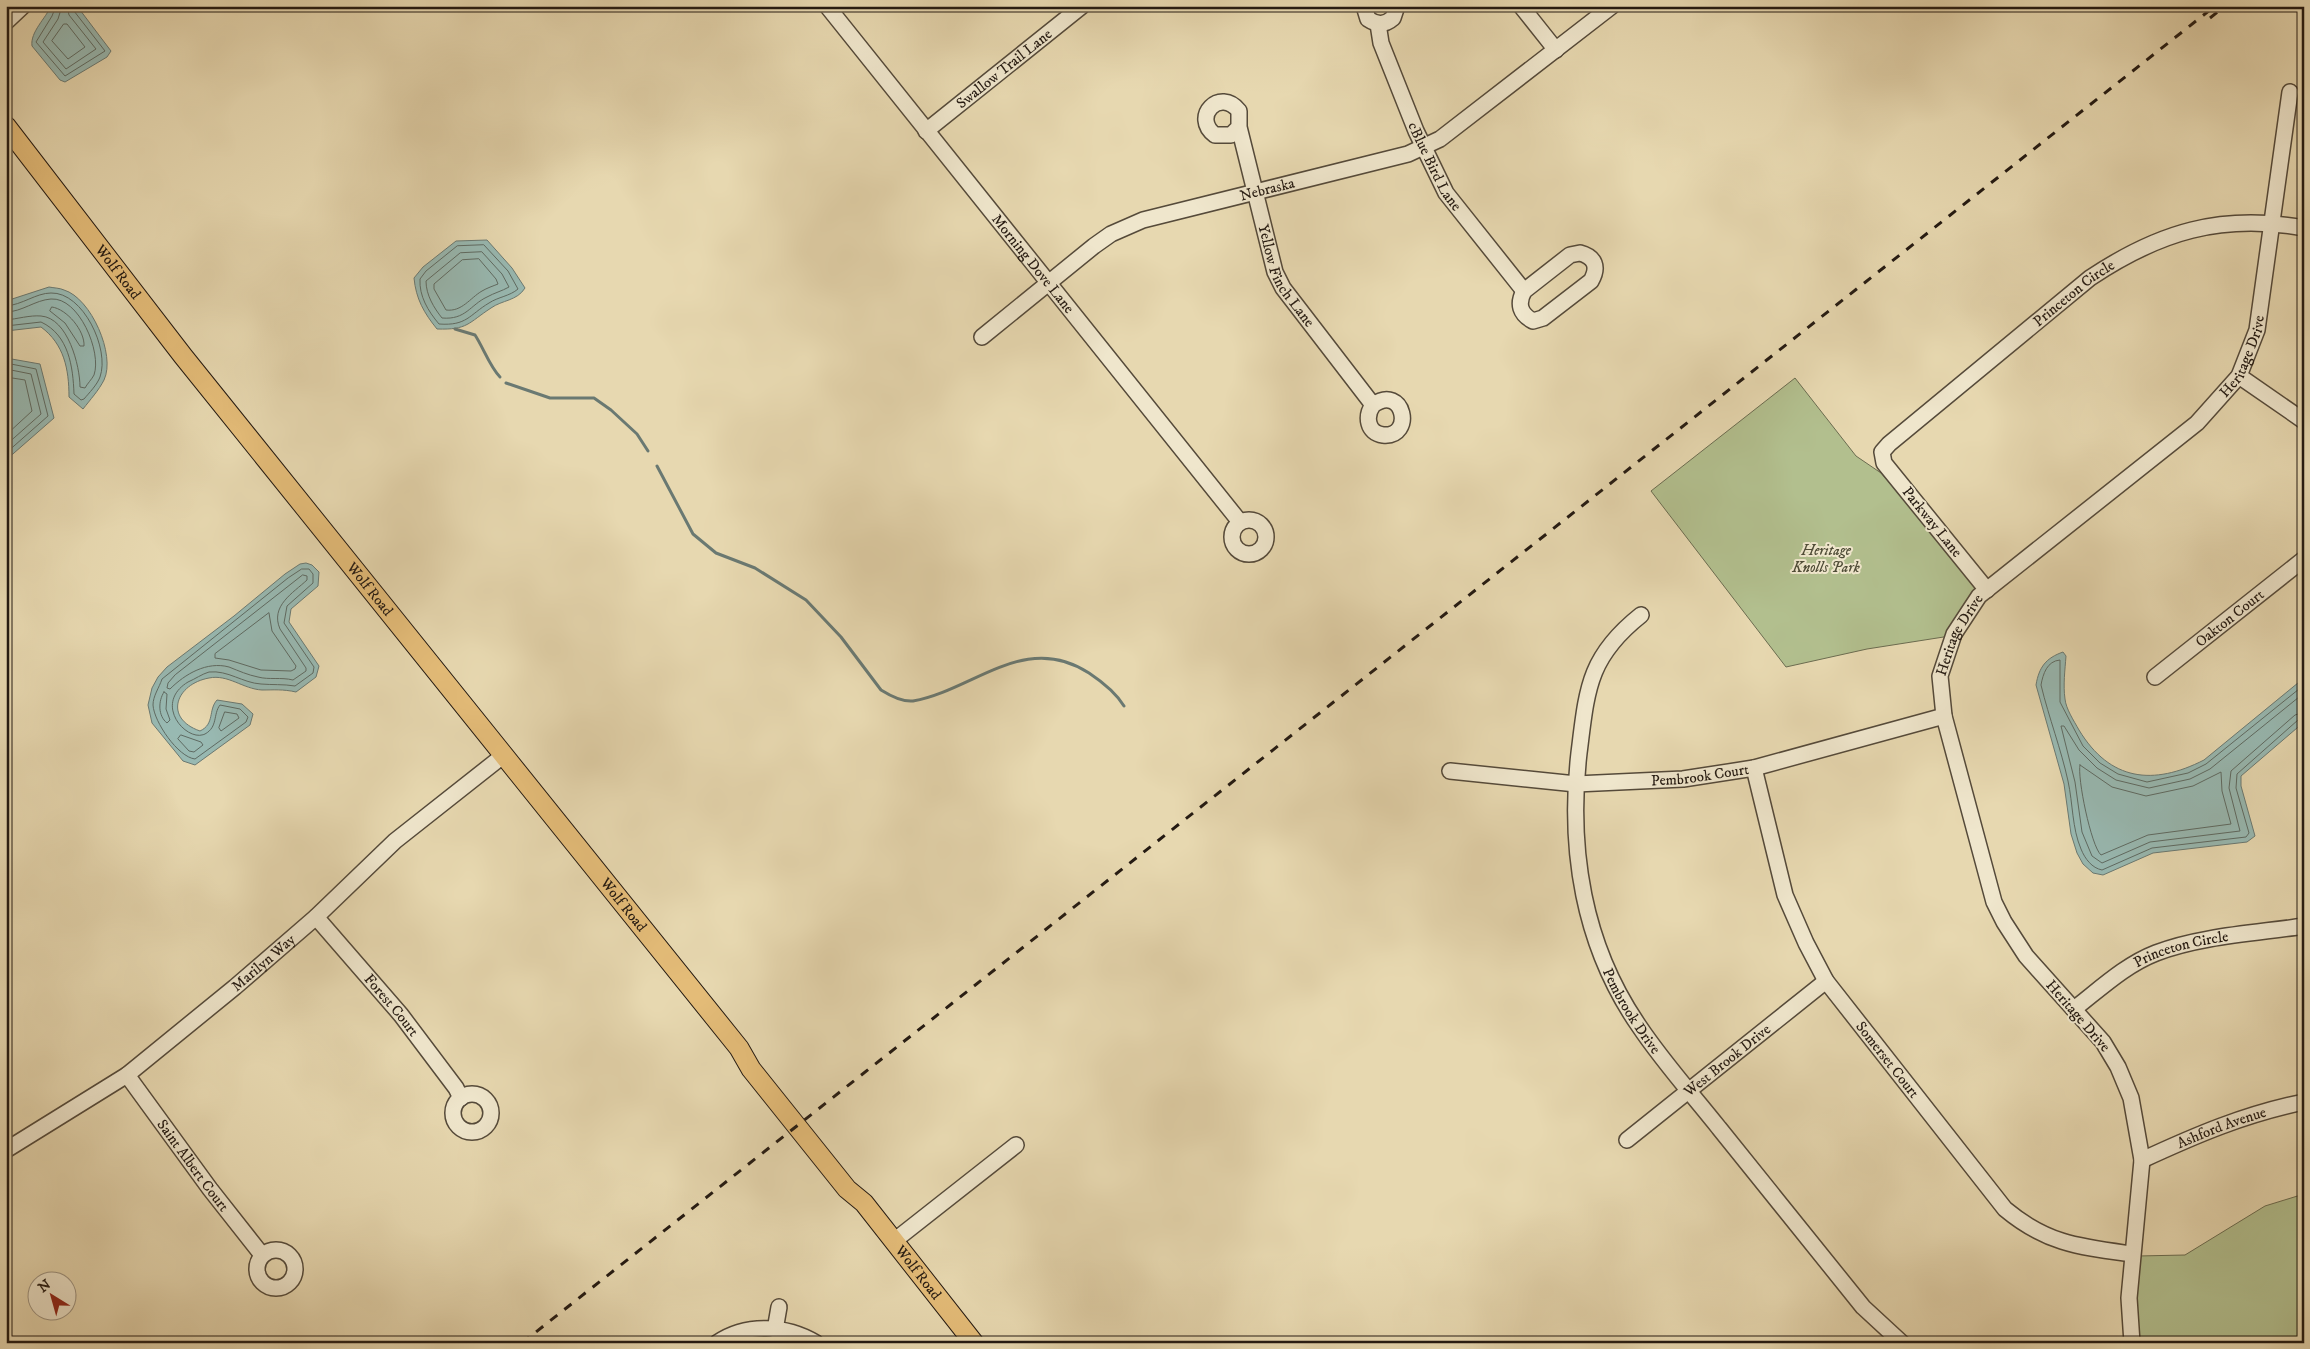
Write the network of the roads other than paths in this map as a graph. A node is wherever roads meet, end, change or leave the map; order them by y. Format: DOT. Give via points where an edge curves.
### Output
graph roads {
  1 [pos="23,6"];
  2 [pos="827,6"];
  3 [pos="1082,6"];
  4 [pos="1364,6"];
  5 [pos="1397,6"];
  6 [pos="1521,6"];
  7 [pos="1612,6"];
  8 [pos="6,22"];
  9 [pos="1378,24"];
  10 [pos="1556,50"];
  11 [pos="2290,92"];
  12 [pos="6,126"];
  13 [pos="1239,127"];
  14 [pos="926,131"];
  15 [pos="1424,147"];
  16 [pos="1256,193"];
  17 [pos="2271,222"];
  18 [pos="2304,228"];
  19 [pos="1048,284"];
  20 [pos="1524,291"];
  21 [pos="982,336"];
  22 [pos="2239,376"];
  23 [pos="1373,405"];
  24 [pos="2304,422"];
  25 [pos="1882,452"];
  26 [pos="1240,522"];
  27 [pos="2304,558"];
  28 [pos="1986,590"];
  29 [pos="1641,615"];
  30 [pos="2155,677"];
  31 [pos="1944,716"];
  32 [pos="504,755"];
  33 [pos="1754,768"];
  34 [pos="1450,771"];
  35 [pos="1576,784"];
  36 [pos="316,917"];
  37 [pos="2304,926"];
  38 [pos="1826,981"];
  39 [pos="2074,1009"];
  40 [pos="127,1075"];
  41 [pos="1689,1090"];
  42 [pos="461,1098"];
  43 [pos="2304,1102"];
  44 [pos="1627,1140"];
  45 [pos="1016,1145"];
  46 [pos="6,1150"];
  47 [pos="2142,1160"];
  48 [pos="894,1241"];
  49 [pos="2132,1254"];
  50 [pos="262,1256"];
  51 [pos="779,1308"];
  52 [pos="775,1330"];
  53 [pos="717,1343"];
  54 [pos="816,1343"];
  55 [pos="974,1343"];
  56 [pos="1902,1343"];
  57 [pos="2132,1343"];
  1 -- 8 [label="street"];
  2 -- 14 [label="street, Morning Dove Lane"];
  3 -- 14 [label="street, Swallow Trail Lane"];
  4 -- 9 [label="street, cBlue Bird Lane" via="1368,19"];
  5 -- 9 [label="street" via="1393,18"];
  6 -- 10 [label="street"];
  7 -- 10 [label="street, Nebraska"];
  9 -- 15 [label="street, cBlue Bird Lane" via="1381,43"];
  10 -- 15 [label="street, Nebraska" via="1440,139"];
  11 -- 17 [label="street, Heritage Drive"];
  12 -- 32 [label="main road, Wolf Road" via="188,362"];
  13 -- 16 [label="street, Yellow Finch Lane"];
  14 -- 19 [label="street, Morning Dove Lane"];
  15 -- 16 [label="street, Nebraska" via="1408,154"];
  15 -- 20 [label="street, cBlue Bird Lane" via="1456,208"];
  16 -- 19 [label="street, Nebraska" via="1143,220 1111,234"];
  16 -- 23 [label="street, Yellow Finch Lane" via="1270,255 1283,288"];
  17 -- 18 [label="street, Princeton Circle"];
  17 -- 22 [label="street, Heritage Drive" via="2258,330"];
  17 -- 25 [label="street, Princeton Circle" via="2239,222 2194,230 2162,238 2119,259 2090,278"];
  19 -- 21 [label="street, Nebraska"];
  19 -- 26 [label="street, Morning Dove Lane"];
  20 -- 20 [label="street" via="1520,308 1526,317 1533,321 1543,318 1591,280 1596,272 1595,263 1589,255 1570,255"];
  22 -- 24 [label="street"];
  22 -- 28 [label="street, Heritage Drive" via="2197,423"];
  25 -- 28 [label="street, Parkway Lane" via="1884,463"];
  27 -- 30 [label="street, Oakton Court"];
  28 -- 31 [label="street, Heritage Drive" via="1954,634 1940,676"];
  29 -- 35 [label="street, Pembrook Drive" via="1620,632 1601,658 1586,692"];
  31 -- 33 [label="street, Pembrook Court"];
  31 -- 39 [label="street, Heritage Drive" via="1994,902 2022,952"];
  32 -- 36 [label="street, Marilyn Way" via="395,841"];
  32 -- 48 [label="main road, Wolf Road" via="739,1048 758,1063 808,1125"];
  33 -- 35 [label="street, Pembrook Court" via="1683,779"];
  33 -- 38 [label="street, Somerset Court" via="1784,895"];
  34 -- 35 [label="street, Pembrook Court"];
  35 -- 41 [label="street, Pembrook Drive" via="1578,867 1601,956 1638,1025"];
  36 -- 40 [label="street, Marilyn Way"];
  36 -- 42 [label="street, Forest Court" via="401,1014"];
  37 -- 39 [label="street, Princeton Circle" via="2202,941 2156,953 2121,971"];
  38 -- 41 [label="street, West Brook Drive"];
  38 -- 49 [label="street, Somerset Court" via="2005,1209 2034,1230 2076,1247"];
  39 -- 47 [label="street, Heritage Drive" via="2103,1042 2122,1076 2134,1112"];
  40 -- 46 [label="street, Marilyn Way"];
  40 -- 50 [label="street, Saint Albert Court"];
  41 -- 44 [label="street, West Brook Drive"];
  41 -- 56 [label="street, Pembrook Drive" via="1863,1307"];
  43 -- 47 [label="street, Ashford Avenue" via="2230,1121"];
  45 -- 48 [label="street"];
  47 -- 49 [label="street, Heritage Drive"];
  48 -- 55 [label="main road, Wolf Road"];
  49 -- 57 [label="street, Heritage Drive" via="2129,1298"];
  51 -- 52 [label="street"];
  52 -- 53 [label="street" via="751,1329"];
  52 -- 54 [label="street" via="794,1333"];
}
